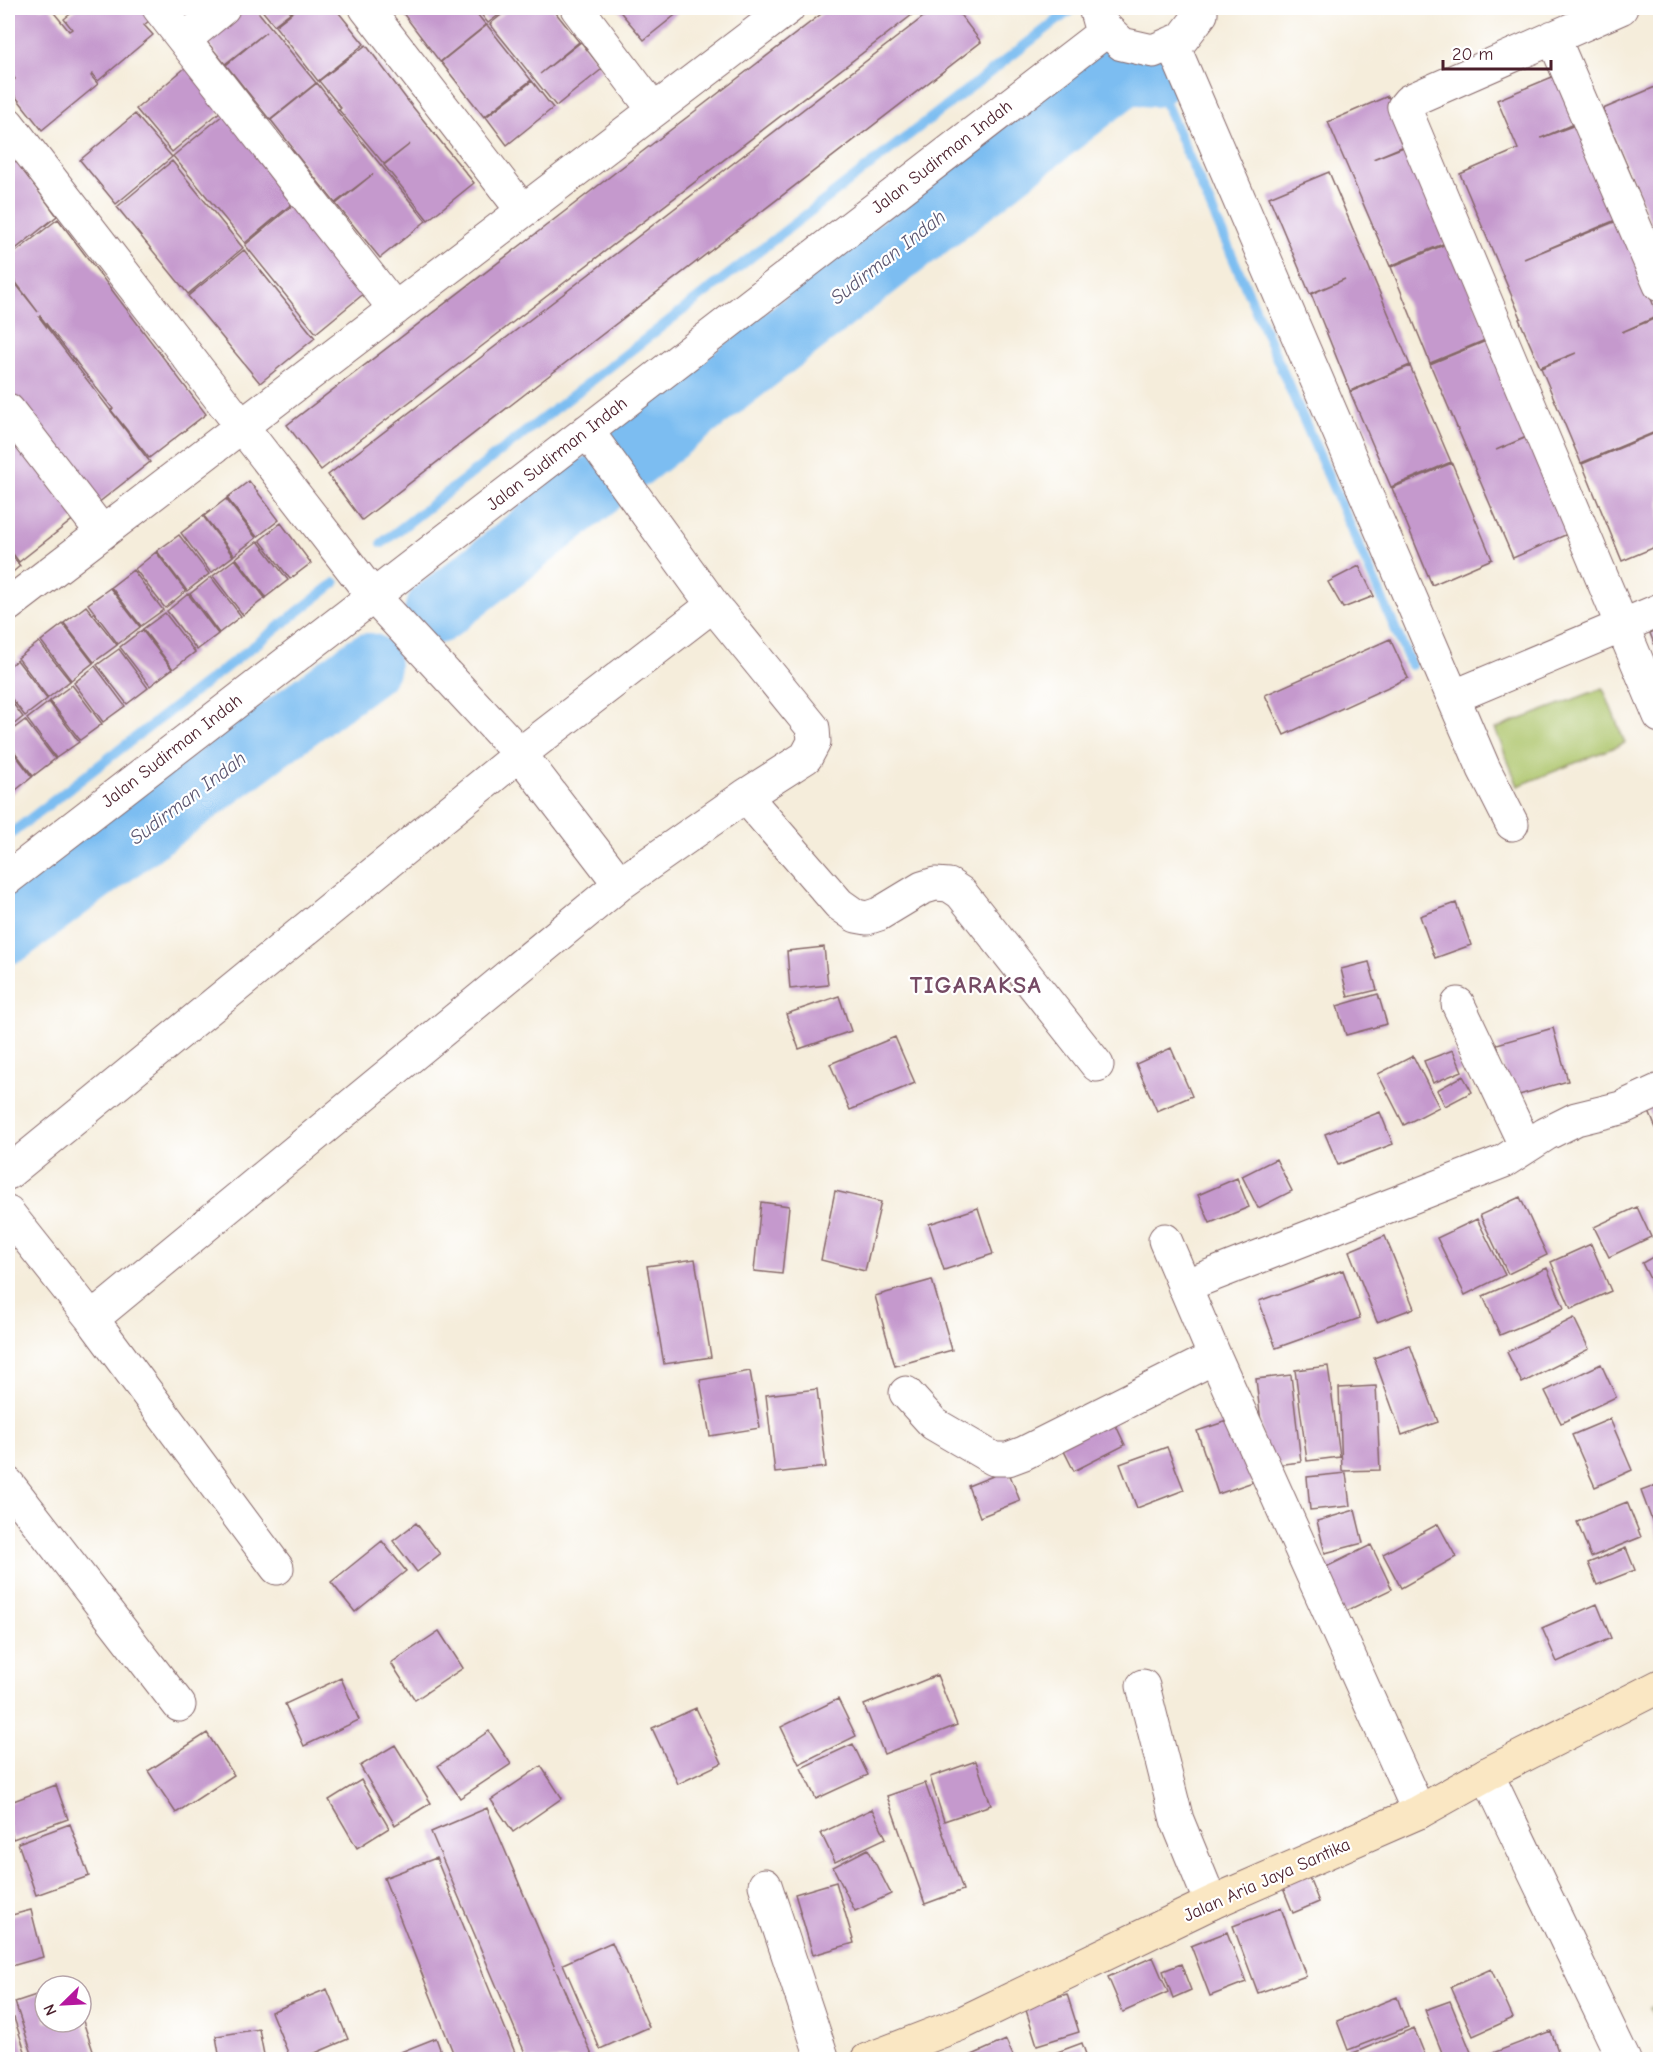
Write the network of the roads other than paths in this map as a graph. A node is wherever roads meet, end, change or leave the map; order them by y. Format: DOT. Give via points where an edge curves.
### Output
graph roads {
  1 [pos="159,8"];
  2 [pos="223,8"];
  3 [pos="366,8"];
  4 [pos="577,8"];
  5 [pos="788,8"];
  6 [pos="1201,8"];
  7 [pos="1621,8"];
  8 [pos="1101,19"];
  9 [pos="1553,37"];
  10 [pos="184,40"];
  11 [pos="1172,43"];
  12 [pos="654,110"];
  13 [pos="8,124"];
  14 [pos="523,211"];
  15 [pos="1660,285"];
  16 [pos="395,309"];
  17 [pos="8,410"];
  18 [pos="242,426"];
  19 [pos="587,431"];
  20 [pos="102,532"];
  21 [pos="373,596"];
  22 [pos="8,605"];
  23 [pos="713,605"];
  24 [pos="1660,610"];
  25 [pos="1623,626"];
  26 [pos="1453,697"];
  27 [pos="1660,716"];
  28 [pos="520,754"];
  29 [pos="745,796"];
  30 [pos="1512,824"];
  31 [pos="8,878"];
  32 [pos="620,884"];
  33 [pos="1458,1004"];
  34 [pos="1097,1065"];
  35 [pos="1660,1090"];
  36 [pos="1526,1147"];
  37 [pos="8,1173"];
  38 [pos="8,1213"];
  39 [pos="1165,1240"];
  40 [pos="1184,1286"];
  41 [pos="92,1319"];
  42 [pos="1215,1357"];
  43 [pos="906,1393"];
  44 [pos="8,1484"];
  45 [pos="277,1568"];
  46 [pos="1143,1686"];
  47 [pos="1660,1686"];
  48 [pos="179,1705"];
  49 [pos="1487,1774"];
  50 [pos="1419,1812"];
  51 [pos="765,1885"];
  52 [pos="1211,1903"];
  53 [pos="884,2056"];
  54 [pos="823,2060"];
  55 [pos="1624,2060"];
  1 -- 10 [label="street"];
  2 -- 10 [label="street"];
  3 -- 14 [label="street"];
  4 -- 12 [label="street"];
  5 -- 12 [label="street"];
  6 -- 11 [label="street" via="1201,14 1182,39"];
  7 -- 9 [label="street"];
  8 -- 11 [label="street" via="1122,44 1153,51"];
  8 -- 19 [label="street, Jalan Sudirman Indah"];
  9 -- 15 [label="street"];
  9 -- 25 [label="street" via="1409,101 1404,107"];
  10 -- 16 [label="street"];
  11 -- 26 [label="street"];
  12 -- 14 [label="street"];
  13 -- 18 [label="street"];
  14 -- 16 [label="street"];
  16 -- 18 [label="street"];
  17 -- 20 [label="street"];
  18 -- 20 [label="street"];
  18 -- 21 [label="street"];
  19 -- 21 [label="street, Jalan Sudirman Indah"];
  19 -- 23 [label="street"];
  20 -- 22 [label="street"];
  21 -- 28 [label="street"];
  21 -- 31 [label="street, Jalan Sudirman Indah"];
  23 -- 28 [label="street"];
  23 -- 29 [label="street" via="813,728 814,742 806,757"];
  24 -- 25 [label="street"];
  25 -- 26 [label="street"];
  25 -- 27 [label="street"];
  26 -- 30 [label="street"];
  28 -- 32 [label="street"];
  28 -- 37 [label="street"];
  29 -- 32 [label="street"];
  29 -- 34 [label="street" via="839,904 856,916 879,914 935,884 949,885 961,893"];
  32 -- 41 [label="street"];
  33 -- 36 [label="street"];
  35 -- 36 [label="street" via="1621,1108 1576,1119"];
  36 -- 40 [label="street" via="1504,1161"];
  38 -- 41 [label="street"];
  39 -- 40 [label="street"];
  40 -- 42 [label="street"];
  41 -- 45 [label="street"];
  42 -- 43 [label="street" via="1008,1459 994,1458 934,1424"];
  42 -- 50 [label="street"];
  44 -- 48 [label="street"];
  46 -- 52 [label="street" via="1177,1820"];
  47 -- 49 [label="street, Jalan Aria Jaya Santika"];
  49 -- 50 [label="street, Jalan Aria Jaya Santika"];
  49 -- 55 [label="street"];
  50 -- 52 [label="street, Jalan Aria Jaya Santika"];
  51 -- 54 [label="street"];
  52 -- 53 [label="street, Jalan Aria Jaya Santika" via="960,2024"];
}
